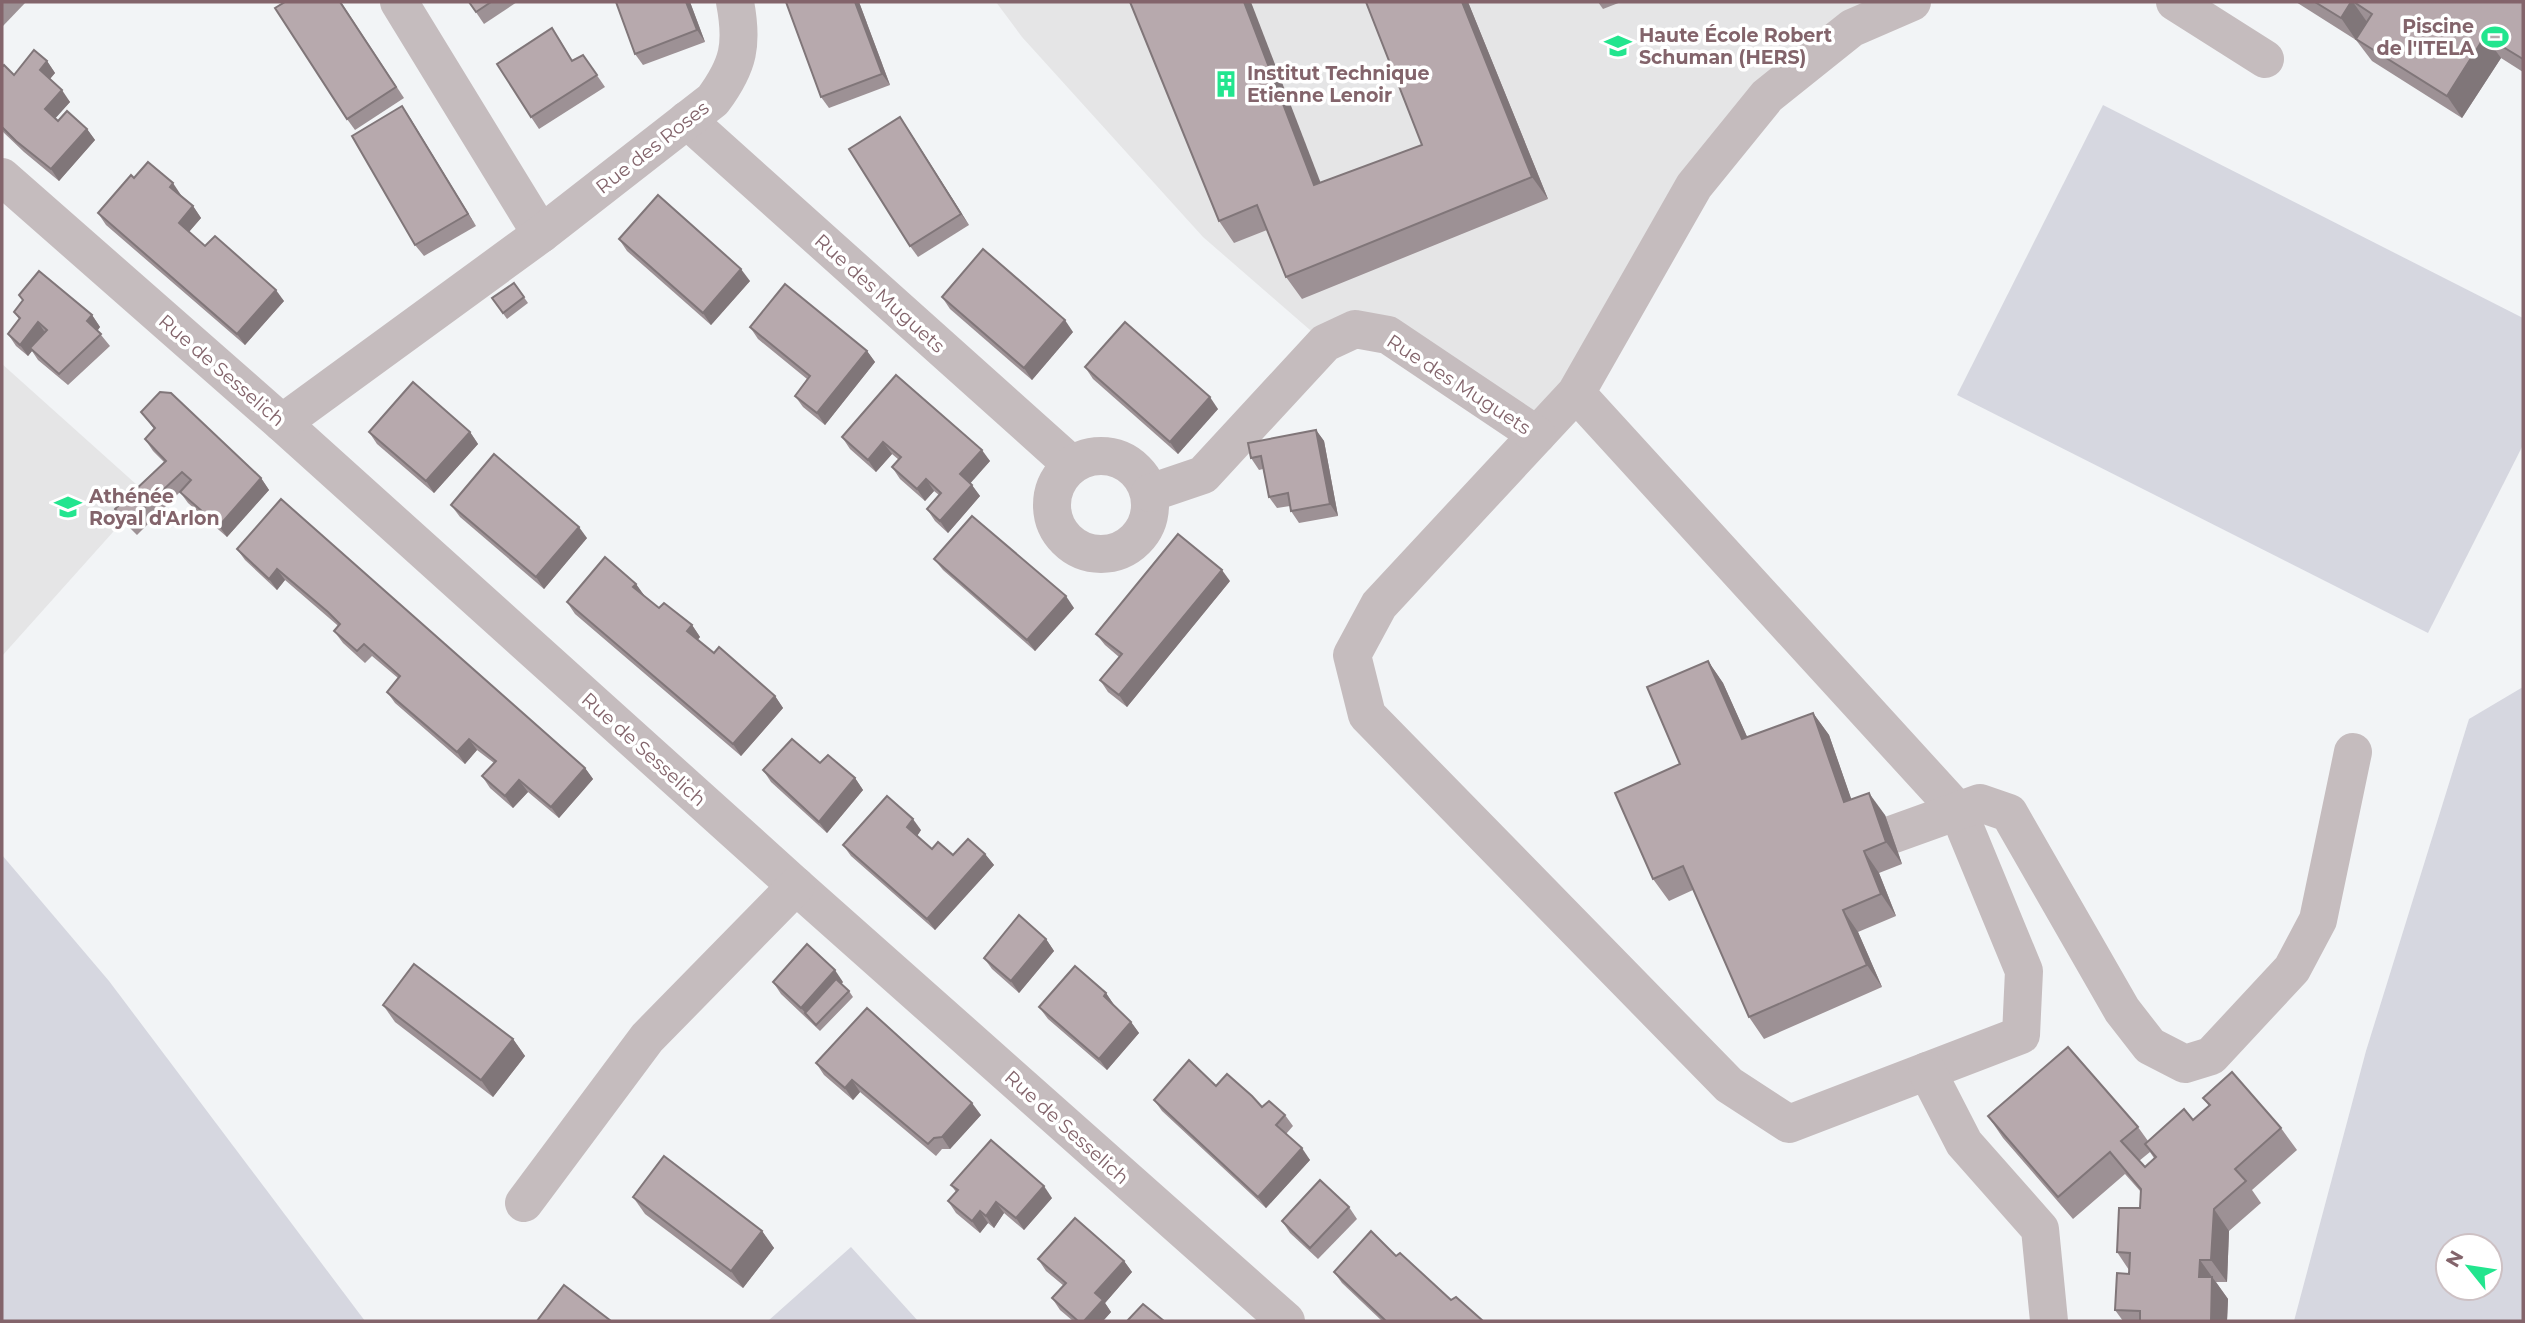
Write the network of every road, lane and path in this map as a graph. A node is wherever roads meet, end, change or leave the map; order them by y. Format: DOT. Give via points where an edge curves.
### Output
graph roads {
  1 [pos="399,2"];
  2 [pos="735,2"];
  3 [pos="1912,2"];
  4 [pos="2175,2"];
  5 [pos="2265,60"];
  6 [pos="687,120"];
  7 [pos="2,177"];
  8 [pos="541,234"];
  9 [pos="1576,393"];
  10 [pos="282,423"];
  11 [pos="1537,435"];
  12 [pos="1072,465"];
  13 [pos="1150,493"];
  14 [pos="2353,752"];
  15 [pos="1958,811"];
  16 [pos="1892,835"];
  17 [pos="796,886"];
  18 [pos="1927,1071"];
  19 [pos="524,1203"];
  20 [pos="1286,1321"];
  21 [pos="2049,1321"];
  1 -- 8 [label="street"];
  2 -- 6 [label="street, Rue des Roses" via="740,32 729,79 713,100"];
  3 -- 9 [label="street" via="1852,28 1767,96 1694,186"];
  4 -- 5 [label="street"];
  6 -- 8 [label="street, Rue des Roses"];
  6 -- 12 [label="street, Rue des Muguets"];
  7 -- 10 [label="street, Rue de Sesselich"];
  8 -- 10 [label="street, Rue des Roses"];
  9 -- 11 [label="street"];
  9 -- 15 [label="street"];
  10 -- 17 [label="street, Rue de Sesselich"];
  11 -- 13 [label="street, Rue des Muguets" via="1388,335 1356,329 1325,343 1203,475"];
  11 -- 18 [label="street" via="1379,606 1353,655 1367,715 1730,1084 1790,1124"];
  12 -- 13 [label="street" via="1087,457 1119,458 1144,478"];
  12 -- 13 [label="street" via="1054,491 1052,508 1064,537 1093,554 1116,551 1137,539 1151,510"];
  14 -- 15 [label="street" via="2318,920 2292,969 2211,1056 2185,1064 2150,1046 2122,1010 2009,813 1980,803"];
  15 -- 16 [label="street"];
  15 -- 18 [label="street" via="2024,971 2021,1035"];
  17 -- 19 [label="street" via="647,1038"];
  17 -- 20 [label="street, Rue de Sesselich"];
  18 -- 21 [label="street" via="1964,1143 2040,1229"];
}
